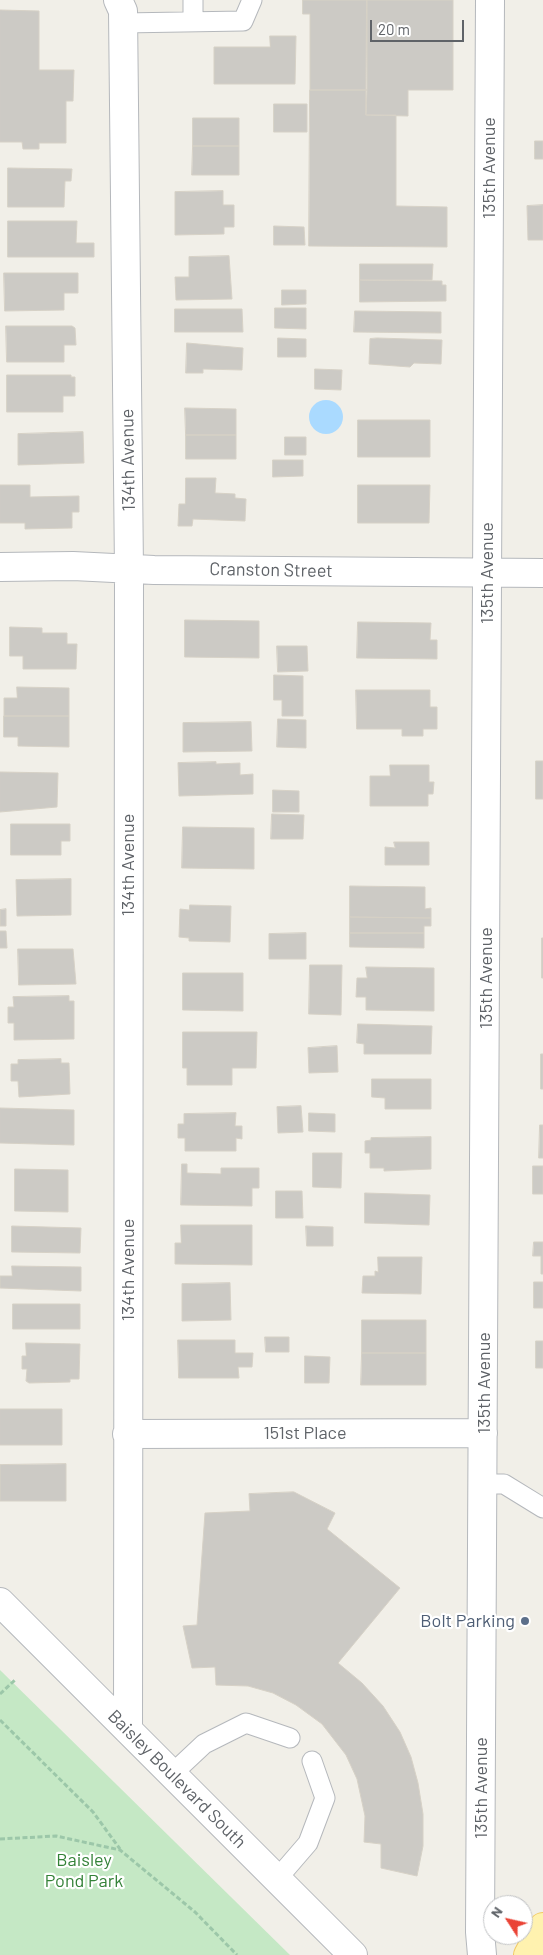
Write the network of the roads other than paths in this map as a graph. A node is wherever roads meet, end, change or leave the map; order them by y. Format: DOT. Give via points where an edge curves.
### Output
graph roads {
  1 [pos="193,0"];
  2 [pos="252,0"];
  3 [pos="490,0"];
  4 [pos="120,12"];
  5 [pos="192,22"];
  6 [pos="0,567"];
  7 [pos="129,570"];
  8 [pos="488,572"];
  9 [pos="543,573"];
  10 [pos="483,1433"];
  11 [pos="127,1434"];
  12 [pos="483,1484"];
  13 [pos="543,1508"];
  14 [pos="0,1602"];
  15 [pos="128,1730"];
  16 [pos="290,1738"];
  17 [pos="312,1761"];
  18 [pos="172,1774"];
  19 [pos="277,1879"];
  20 [pos="543,1927"];
  21 [pos="353,1955"];
  22 [pos="482,1955"];
  23 [pos="528,1955"];
  1 -- 5 [label="lane"];
  2 -- 5 [label="lane" via="243,21"];
  3 -- 8 [label="street, 135th Avenue"];
  4 -- 5 [label="lane"];
  4 -- 7 [label="street, 134th Avenue"];
  6 -- 7 [label="street, Cranston Street" via="73,566"];
  7 -- 8 [label="street, Cranston Street"];
  7 -- 11 [label="street, 134th Avenue"];
  8 -- 9 [label="street, Cranston Street"];
  8 -- 10 [label="street, 135th Avenue"];
  10 -- 11 [label="street, 151st Place"];
  10 -- 12 [label="street, 135th Avenue"];
  11 -- 15 [label="street, 134th Avenue"];
  12 -- 13 [label="lane" via="504,1484"];
  12 -- 22 [label="street, 135th Avenue"];
  14 -- 15 [label="street, Baisley Boulevard South"];
  15 -- 18 [label="street, Baisley Boulevard South"];
  16 -- 18 [label="lane" via="246,1723 204,1744"];
  17 -- 19 [label="lane" via="325,1798 308,1843"];
  18 -- 19 [label="street, Baisley Boulevard South"];
  19 -- 21 [label="street, Baisley Boulevard South"];
  20 -- 23 [label="main road"];
}
